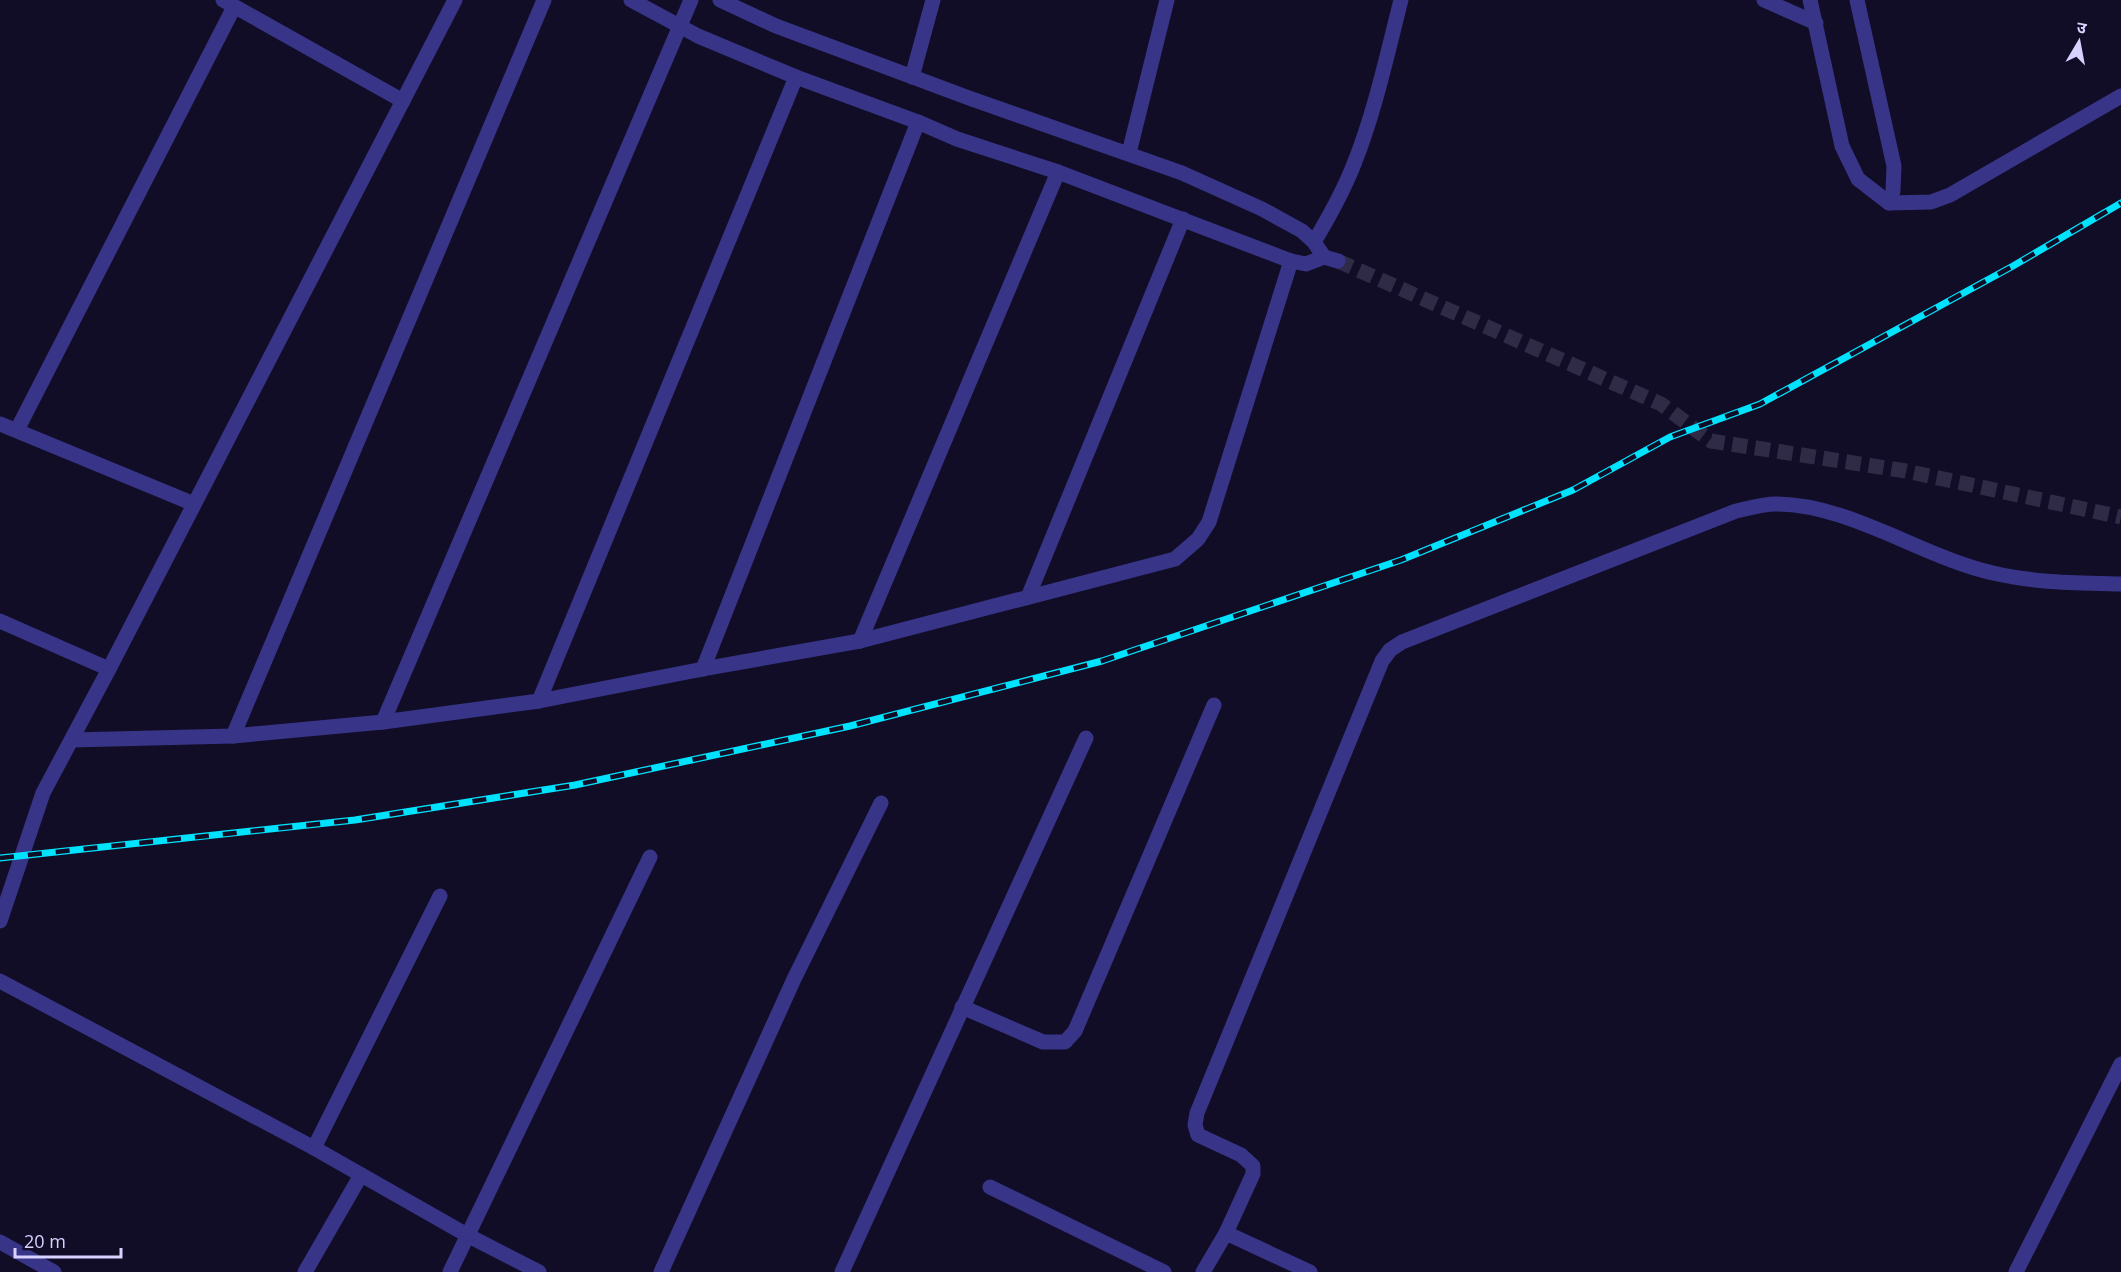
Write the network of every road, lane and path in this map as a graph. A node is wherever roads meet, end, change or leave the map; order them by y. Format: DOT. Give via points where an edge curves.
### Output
graph roads {
  1 [pos="455,0"];
  2 [pos="544,0"];
  3 [pos="631,0"];
  4 [pos="691,0"];
  5 [pos="720,0"];
  6 [pos="933,0"];
  7 [pos="1167,0"];
  8 [pos="1401,0"];
  9 [pos="1764,0"];
  10 [pos="1810,0"];
  11 [pos="1857,0"];
  12 [pos="229,3"];
  13 [pos="648,4"];
  14 [pos="1816,23"];
  15 [pos="680,25"];
  16 [pos="796,77"];
  17 [pos="912,77"];
  18 [pos="2121,96"];
  19 [pos="403,101"];
  20 [pos="918,122"];
  21 [pos="1129,153"];
  22 [pos="1058,172"];
  23 [pos="1889,203"];
  24 [pos="1183,219"];
  25 [pos="1314,242"];
  26 [pos="1291,261"];
  27 [pos="0,423"];
  28 [pos="17,430"];
  29 [pos="194,504"];
  30 [pos="2121,584"];
  31 [pos="1028,597"];
  32 [pos="0,621"];
  33 [pos="860,641"];
  34 [pos="109,669"];
  35 [pos="703,669"];
  36 [pos="539,701"];
  37 [pos="1214,705"];
  38 [pos="383,722"];
  39 [pos="232,736"];
  40 [pos="1086,738"];
  41 [pos="72,740"];
  42 [pos="881,803"];
  43 [pos="650,857"];
  44 [pos="441,896"];
  45 [pos="0,921"];
  46 [pos="0,981"];
  47 [pos="962,1007"];
  48 [pos="2121,1064"];
  49 [pos="314,1148"];
  50 [pos="361,1175"];
  51 [pos="990,1187"];
  52 [pos="1226,1233"];
  53 [pos="467,1235"];
  54 [pos="0,1242"];
  55 [pos="54,1272"];
  56 [pos="305,1272"];
  57 [pos="450,1272"];
  58 [pos="539,1272"];
  59 [pos="661,1272"];
  60 [pos="842,1272"];
  61 [pos="1164,1272"];
  62 [pos="1203,1272"];
  63 [pos="1310,1272"];
  64 [pos="2016,1272"];
  1 -- 19 [label="street"];
  2 -- 39 [label="street"];
  3 -- 13 [label="street"];
  4 -- 15 [label="street"];
  5 -- 17 [label="street" via="776,26"];
  6 -- 17 [label="street"];
  7 -- 21 [label="street"];
  8 -- 25 [label="street" via="1374,108 1355,163"];
  9 -- 14 [label="street"];
  10 -- 14 [label="street"];
  11 -- 23 [label="street" via="1894,166"];
  12 -- 19 [label="street"];
  12 -- 28 [label="street"];
  13 -- 15 [label="street"];
  14 -- 23 [label="street" via="1842,146 1858,179"];
  15 -- 16 [label="street"];
  15 -- 38 [label="street"];
  16 -- 20 [label="street"];
  16 -- 36 [label="street"];
  17 -- 21 [label="street"];
  18 -- 23 [label="street" via="1950,195 1931,202"];
  19 -- 29 [label="street"];
  20 -- 22 [label="street"];
  20 -- 35 [label="street"];
  21 -- 25 [label="street" via="1262,209"];
  22 -- 24 [label="street"];
  22 -- 33 [label="street"];
  24 -- 26 [label="street"];
  24 -- 31 [label="street"];
  25 -- 26 [label="street" via="1331,259 1306,264"];
  26 -- 31 [label="street" via="1209,522 1198,539 1175,559"];
  27 -- 28 [label="street"];
  28 -- 29 [label="street"];
  29 -- 34 [label="street"];
  30 -- 52 [label="street" via="2058,582 1993,573 1944,559 1840,515 1805,506 1774,504 1736,510 1390,650 1382,661 1197,1113 1198,1135 1241,1155 1253,1166"];
  31 -- 33 [label="street"];
  32 -- 34 [label="street"];
  33 -- 35 [label="street"];
  34 -- 41 [label="street"];
  35 -- 36 [label="street"];
  36 -- 38 [label="street"];
  37 -- 47 [label="street" via="1075,1031 1065,1042 1043,1042"];
  38 -- 39 [label="street"];
  39 -- 41 [label="street"];
  40 -- 47 [label="street"];
  41 -- 45 [label="street" via="44,793"];
  42 -- 59 [label="street" via="794,980"];
  43 -- 53 [label="street"];
  44 -- 49 [label="street"];
  46 -- 49 [label="street"];
  47 -- 60 [label="street"];
  48 -- 64 [label="street"];
  49 -- 50 [label="street"];
  50 -- 53 [label="street"];
  50 -- 56 [label="street"];
  51 -- 61 [label="street"];
  52 -- 62 [label="street"];
  52 -- 63 [label="street"];
  53 -- 57 [label="street"];
  53 -- 58 [label="street"];
  54 -- 55 [label="street"];
}
